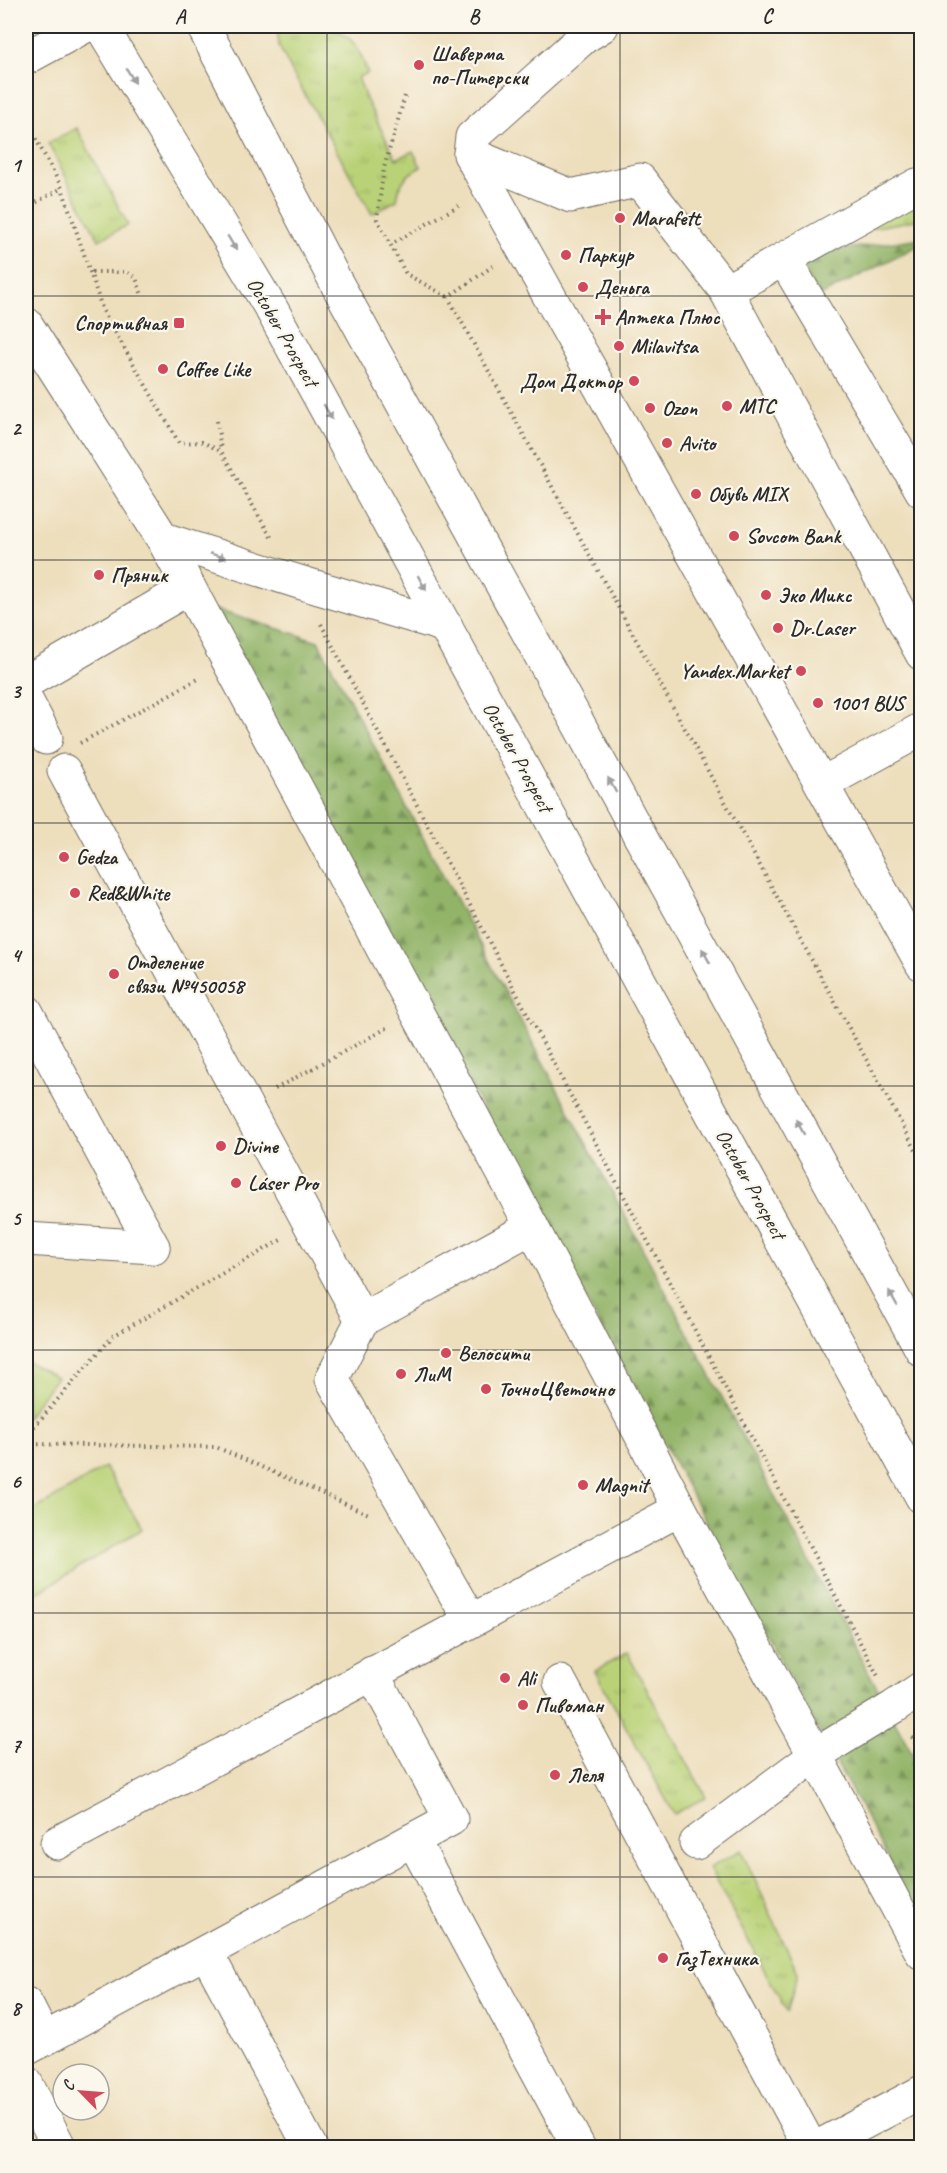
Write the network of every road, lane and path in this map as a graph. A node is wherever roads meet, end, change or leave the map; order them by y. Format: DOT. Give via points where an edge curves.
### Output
graph roads {
  1 [pos="85,26"];
  2 [pos="101,26"];
  3 [pos="202,26"];
  4 [pos="602,26"];
  5 [pos="26,58"];
  6 [pos="405,96"];
  7 [pos="30,128"];
  8 [pos="470,154"];
  9 [pos="917,185"];
  10 [pos="62,188"];
  11 [pos="26,208"];
  12 [pos="444,214"];
  13 [pos="395,242"];
  14 [pos="522,247"];
  15 [pos="784,259"];
  16 [pos="92,272"];
  17 [pos="726,291"];
  18 [pos="142,295"];
  19 [pos="448,297"];
  20 [pos="26,324"];
  21 [pos="217,421"];
  22 [pos="221,451"];
  23 [pos="921,491"];
  24 [pos="162,539"];
  25 [pos="299,582"];
  26 [pos="189,588"];
  27 [pos="446,626"];
  28 [pos="921,654"];
  29 [pos="229,663"];
  30 [pos="26,682"];
  31 [pos="26,700"];
  32 [pos="921,729"];
  33 [pos="62,752"];
  34 [pos="822,784"];
  35 [pos="921,964"];
  36 [pos="26,1011"];
  37 [pos="417,1012"];
  38 [pos="245,1105"];
  39 [pos="921,1161"];
  40 [pos="310,1224"];
  41 [pos="532,1227"];
  42 [pos="26,1239"];
  43 [pos="362,1320"];
  44 [pos="921,1350"];
  45 [pos="26,1436"];
  46 [pos="26,1444"];
  47 [pos="921,1497"];
  48 [pos="680,1509"];
  49 [pos="423,1539"];
  50 [pos="470,1620"];
  51 [pos="372,1673"];
  52 [pos="560,1682"];
  53 [pos="921,1688"];
  54 [pos="894,1707"];
  55 [pos="816,1755"];
  56 [pos="921,1755"];
  57 [pos="413,1840"];
  58 [pos="57,1843"];
  59 [pos="696,1843"];
  60 [pos="206,1952"];
  61 [pos="921,1953"];
  62 [pos="26,2004"];
  63 [pos="35,2044"];
  64 [pos="26,2083"];
  65 [pos="921,2092"];
  66 [pos="60,2148"];
  67 [pos="312,2148"];
  68 [pos="579,2148"];
  69 [pos="811,2148"];
  70 [pos="816,2148"];
  1 -- 5 [label="main road"];
  2 -- 27 [label="main road, October Prospect, one-way" via="272,310"];
  44 -- 3 [label="main road, one-way" via="337,284"];
  4 -- 8 [label="main road" via="584,37 472,136"];
  6 -- 19 [label="path" via="384,168 377,219 406,274"];
  7 -- 10 [label="path"];
  8 -- 14 [label="main road"];
  8 -- 17 [label="main road" via="571,196 640,180"];
  9 -- 15 [label="main road"];
  10 -- 11 [label="path"];
  10 -- 16 [label="path"];
  12 -- 13 [label="path"];
  14 -- 19 [label="path"];
  14 -- 34 [label="main road"];
  15 -- 17 [label="main road"];
  15 -- 23 [label="main road"];
  16 -- 18 [label="path" via="127,272 136,278"];
  16 -- 22 [label="path" via="104,311 179,443 202,442"];
  17 -- 28 [label="main road"];
  19 -- 39 [label="path"];
  20 -- 24 [label="main road"];
  21 -- 22 [label="path"];
  22 -- 25 [label="path"];
  24 -- 25 [label="main road, one-way"];
  24 -- 26 [label="main road"];
  25 -- 27 [label="main road"];
  25 -- 54 [label="path"];
  26 -- 29 [label="main road"];
  26 -- 30 [label="main road"];
  27 -- 47 [label="main road, October Prospect"];
  29 -- 33 [label="path"];
  29 -- 37 [label="main road"];
  31 -- 33 [label="main road"];
  32 -- 34 [label="main road"];
  33 -- 38 [label="main road"];
  34 -- 35 [label="main road"];
  36 -- 42 [label="main road" via="153,1247"];
  37 -- 38 [label="path"];
  37 -- 41 [label="main road"];
  38 -- 40 [label="main road"];
  40 -- 43 [label="main road"];
  40 -- 45 [label="path" via="113,1336"];
  41 -- 43 [label="main road"];
  41 -- 48 [label="main road"];
  43 -- 49 [label="main road" via="332,1379"];
  46 -- 49 [label="path" via="216,1447"];
  48 -- 50 [label="main road"];
  48 -- 55 [label="main road"];
  49 -- 50 [label="main road"];
  50 -- 51 [label="main road"];
  51 -- 57 [label="main road" via="451,1819"];
  51 -- 58 [label="main road"];
  52 -- 69 [label="main road"];
  53 -- 54 [label="main road"];
  54 -- 55 [label="main road"];
  54 -- 56 [label="path"];
  55 -- 59 [label="main road"];
  55 -- 61 [label="main road"];
  57 -- 60 [label="main road"];
  57 -- 68 [label="main road"];
  60 -- 63 [label="main road"];
  60 -- 67 [label="main road"];
  62 -- 63 [label="main road"];
  64 -- 66 [label="main road"];
  65 -- 70 [label="main road"];
}
